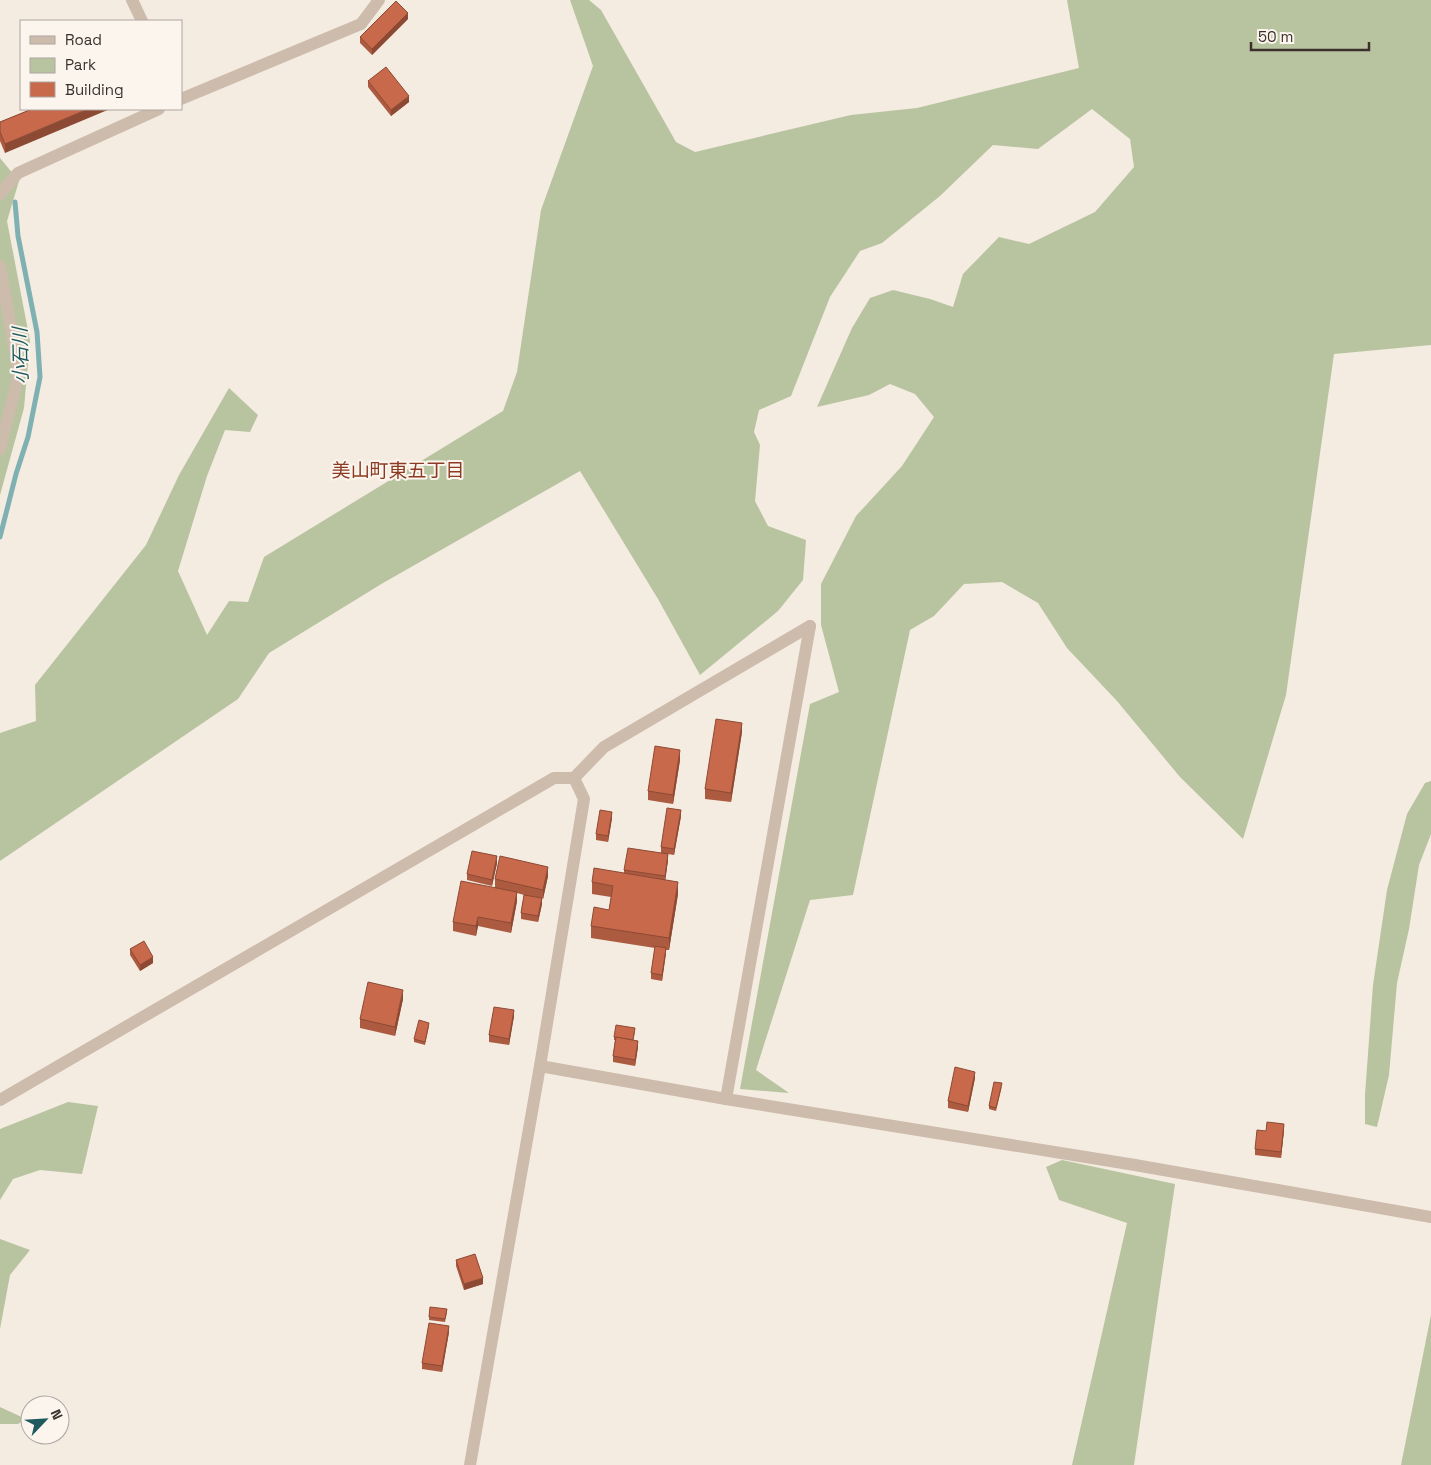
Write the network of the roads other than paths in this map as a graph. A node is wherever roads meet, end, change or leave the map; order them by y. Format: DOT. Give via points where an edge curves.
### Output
graph roads {
  1 [pos="132,0"];
  2 [pos="378,0"];
  3 [pos="142,20"];
  4 [pos="182,99"];
  5 [pos="157,110"];
  6 [pos="0,194"];
  7 [pos="0,266"];
  8 [pos="0,449"];
  9 [pos="574,778"];
  10 [pos="540,1066"];
  11 [pos="726,1098"];
  12 [pos="0,1100"];
  13 [pos="1431,1217"];
  14 [pos="470,1465"];
  1 -- 3 [label="street"];
  2 -- 4 [label="street" via="361,24"];
  5 -- 6 [label="street" via="18,173"];
  7 -- 8 [label="street" via="19,374"];
  9 -- 10 [label="street" via="584,799"];
  9 -- 11 [label="street" via="604,747 810,626"];
  9 -- 12 [label="street" via="554,778"];
  10 -- 11 [label="street"];
  10 -- 14 [label="street"];
  11 -- 13 [label="street"];
}
